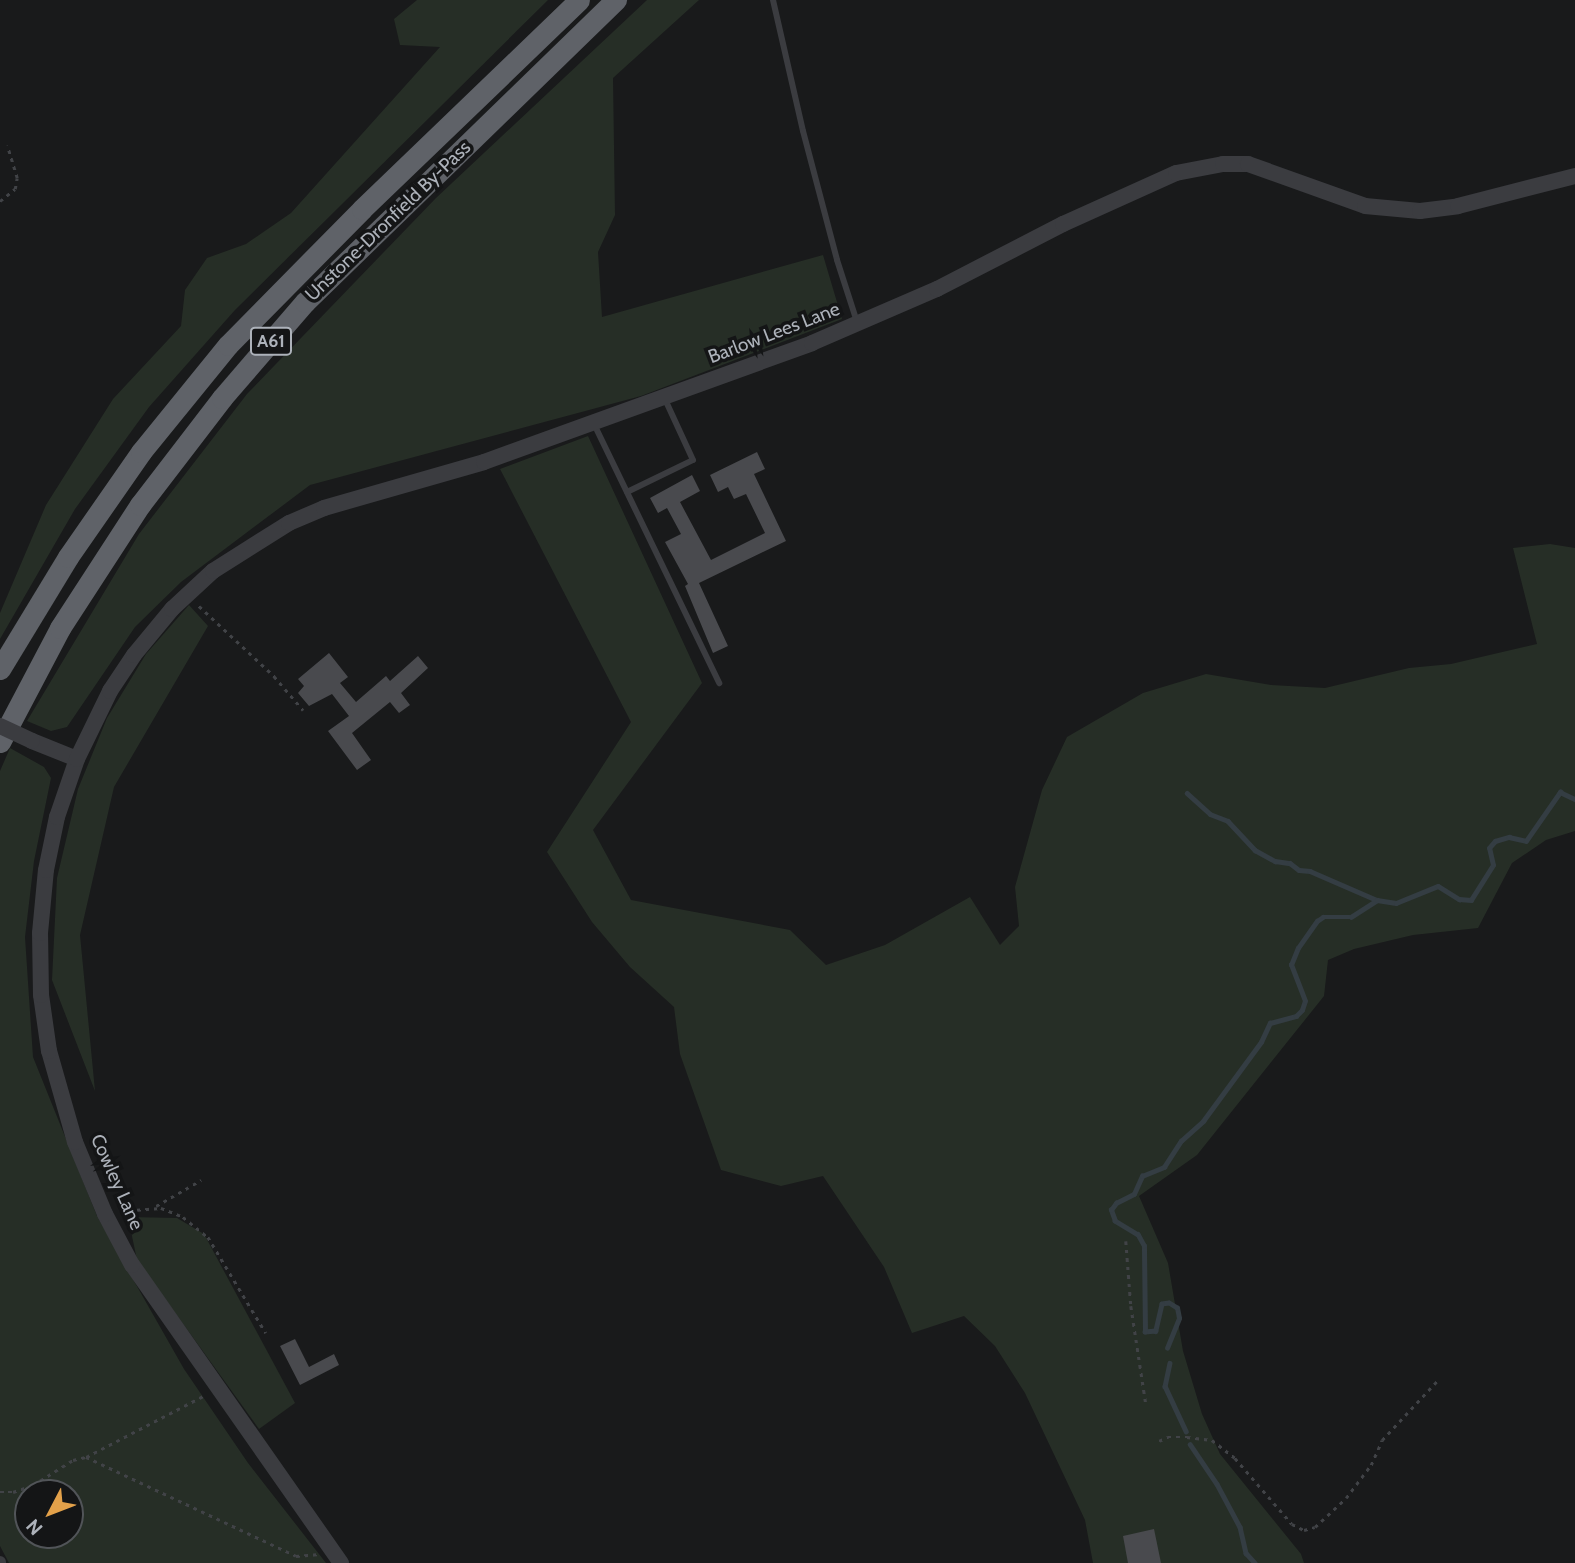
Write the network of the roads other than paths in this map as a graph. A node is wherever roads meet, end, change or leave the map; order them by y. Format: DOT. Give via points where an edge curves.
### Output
graph roads {
  1 [pos="579,0"];
  2 [pos="616,0"];
  3 [pos="773,0"];
  4 [pos="1575,176"];
  5 [pos="857,324"];
  6 [pos="664,397"];
  7 [pos="593,422"];
  8 [pos="627,492"];
  9 [pos="0,669"];
  10 [pos="719,683"];
  11 [pos="0,726"];
  12 [pos="0,742"];
  13 [pos="77,759"];
  14 [pos="341,1563"];
  1 -- 9 [label="highway, Unstone-Dronfield By-Pass / A61" via="228,345 141,452 68,557"];
  2 -- 12 [label="highway, Unstone-Dronfield By-Pass / A61" via="305,302 222,398 132,516 61,628"];
  3 -- 5 [label="lane" via="813,170"];
  4 -- 5 [label="street, Barlow Lees Lane" via="1420,211 1365,206 1248,163 1202,167 1176,173 1063,224"];
  5 -- 6 [label="street, Barlow Lees Lane"];
  6 -- 7 [label="street, Barlow Lees Lane"];
  6 -- 8 [label="lane" via="693,460"];
  7 -- 8 [label="lane"];
  7 -- 13 [label="street, Barlow Lees Lane" via="484,462 324,508 252,545 187,593 128,664"];
  8 -- 10 [label="lane"];
  11 -- 13 [label="street, bridge"];
  13 -- 14 [label="street, Cowley Lane" via="57,817 40,933 41,996 60,1099 106,1214 132,1265"];
}
